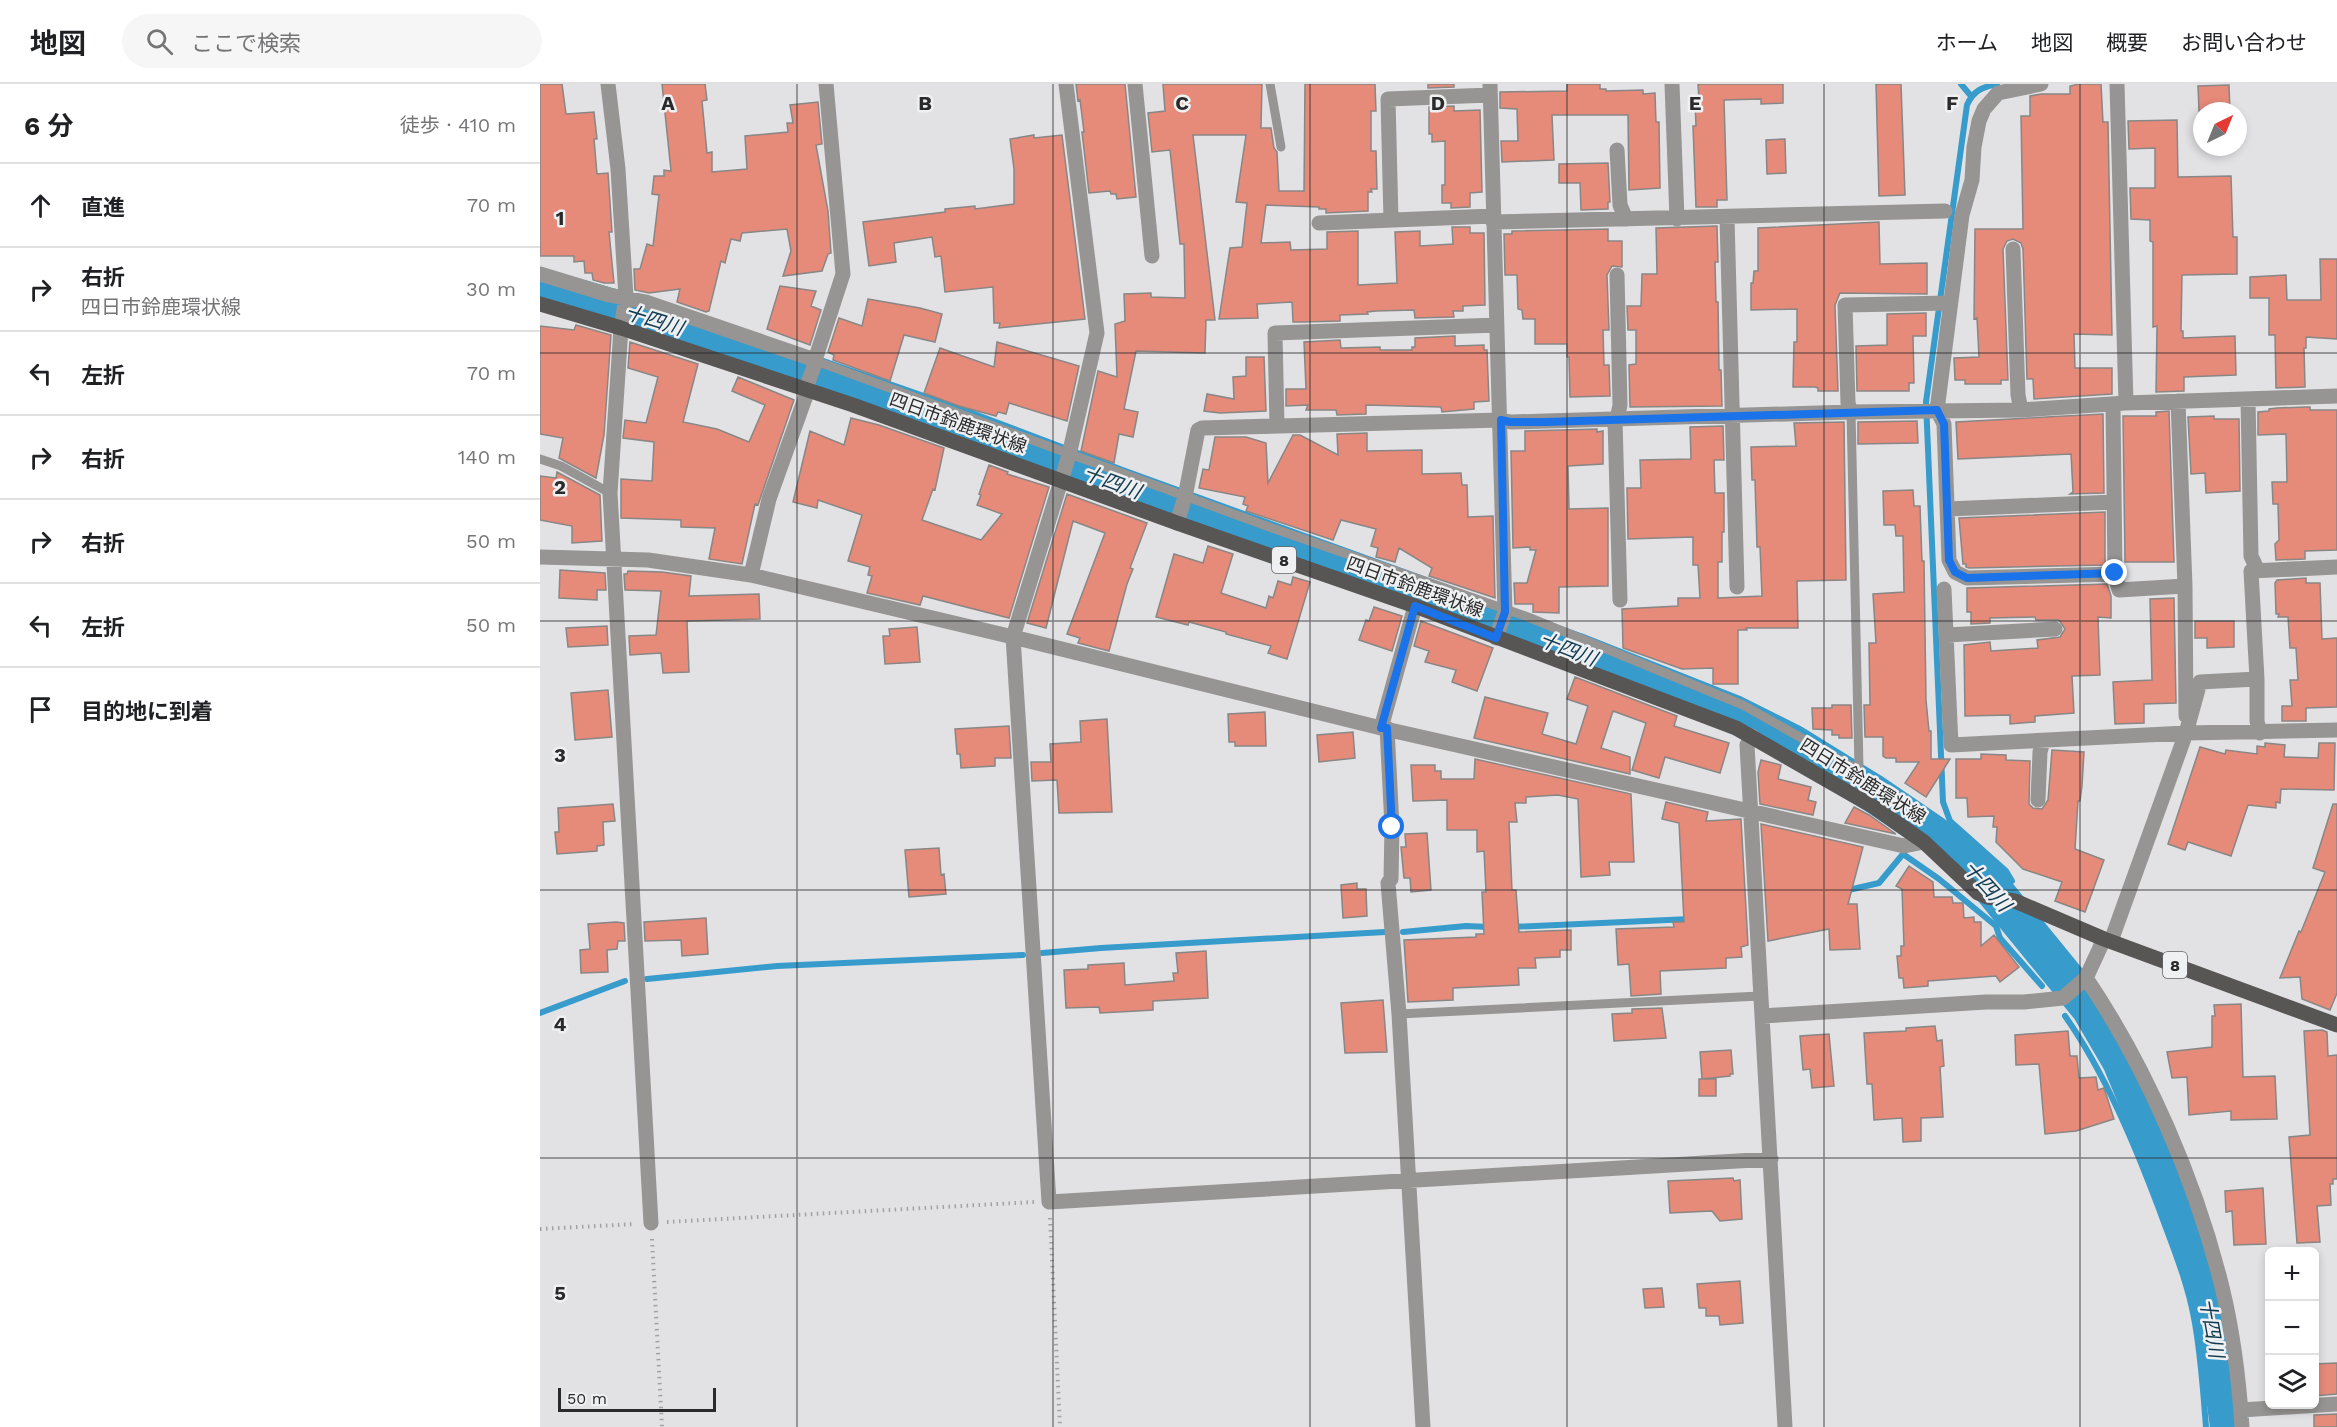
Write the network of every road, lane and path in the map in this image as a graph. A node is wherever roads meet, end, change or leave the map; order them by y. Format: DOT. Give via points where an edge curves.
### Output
graph roads {
  1 [pos="608,84"];
  2 [pos="826,84"];
  3 [pos="1066,84"];
  4 [pos="1135,84"];
  5 [pos="1270,84"];
  6 [pos="1672,84"];
  7 [pos="2041,84"];
  8 [pos="2117,84"];
  9 [pos="1490,90"];
  10 [pos="1281,147"];
  11 [pos="1617,150"];
  12 [pos="1945,212"];
  13 [pos="1727,218"];
  14 [pos="1493,219"];
  15 [pos="1626,219"];
  16 [pos="1677,219"];
  17 [pos="1391,220"];
  18 [pos="1319,223"];
  19 [pos="2013,249"];
  20 [pos="1152,256"];
  21 [pos="540,274"];
  22 [pos="1617,275"];
  23 [pos="626,298"];
  24 [pos="1949,303"];
  25 [pos="540,304"];
  26 [pos="622,325"];
  27 [pos="1497,326"];
  28 [pos="816,362"];
  29 [pos="808,388"];
  30 [pos="2337,396"];
  31 [pos="2248,399"];
  32 [pos="2178,401"];
  33 [pos="2119,404"];
  34 [pos="2022,410"];
  35 [pos="1929,411"];
  36 [pos="1851,412"];
  37 [pos="1732,416"];
  38 [pos="1616,419"];
  39 [pos="1501,420"];
  40 [pos="1277,426"];
  41 [pos="1069,456"];
  42 [pos="540,459"];
  43 [pos="1060,480"];
  44 [pos="610,493"];
  45 [pos="1185,496"];
  46 [pos="2114,502"];
  47 [pos="1948,509"];
  48 [pos="1177,521"];
  49 [pos="540,557"];
  50 [pos="613,557"];
  51 [pos="2337,567"];
  52 [pos="2258,571"];
  53 [pos="2115,573"];
  54 [pos="751,576"];
  55 [pos="2185,586"];
  56 [pos="1737,587"];
  57 [pos="1944,589"];
  58 [pos="1620,600"];
  59 [pos="1415,606"];
  60 [pos="1505,610"];
  61 [pos="2055,629"];
  62 [pos="1947,635"];
  63 [pos="1497,636"];
  64 [pos="1013,637"];
  65 [pos="2257,679"];
  66 [pos="1384,728"];
  67 [pos="2337,730"];
  68 [pos="2260,733"];
  69 [pos="2186,734"];
  70 [pos="1752,736"];
  71 [pos="2043,741"];
  72 [pos="2038,800"];
  73 [pos="1750,812"];
  74 [pos="1924,842"];
  75 [pos="2107,940"];
  76 [pos="2086,978"];
  77 [pos="1761,996"];
  78 [pos="1399,1014"];
  79 [pos="1762,1016"];
  80 [pos="2337,1025"];
  81 [pos="1771,1160"];
  82 [pos="1409,1180"];
  83 [pos="1049,1202"];
  84 [pos="651,1223"];
  85 [pos="540,1230"];
  86 [pos="2337,1404"];
  87 [pos="2241,1410"];
  88 [pos="662,1427"];
  89 [pos="1060,1427"];
  90 [pos="1423,1427"];
  91 [pos="1785,1427"];
  92 [pos="2242,1427"];
  1 -- 23 [label="street"];
  2 -- 28 [label="street" via="843,274"];
  3 -- 41 [label="street" via="1097,333"];
  4 -- 20 [label="street"];
  5 -- 10 [label="lane"];
  6 -- 16 [label="street"];
  7 -- 24 [label="street" via="1998,93 1984,109 1976,134 1972,180 1962,215"];
  8 -- 33 [label="street"];
  9 -- 14 [label="street"];
  9 -- 17 [label="street" via="1388,99"];
  11 -- 15 [label="street" via="1620,205"];
  12 -- 13 [label="street"];
  13 -- 16 [label="street"];
  13 -- 37 [label="street"];
  14 -- 15 [label="street"];
  14 -- 17 [label="street"];
  14 -- 27 [label="street"];
  15 -- 16 [label="street"];
  17 -- 18 [label="street"];
  19 -- 34 [label="street" via="2018,395"];
  21 -- 23 [label="street"];
  22 -- 38 [label="street" via="1620,405"];
  23 -- 26 [label="street"];
  23 -- 28 [label="street"];
  24 -- 35 [label="street"];
  24 -- 36 [label="street" via="1845,305"];
  25 -- 26 [label="main road, 四日市鈴鹿環状線 / 8"];
  26 -- 29 [label="main road, 四日市鈴鹿環状線 / 8"];
  26 -- 44 [label="street"];
  27 -- 39 [label="street"];
  27 -- 40 [label="street" via="1275,333"];
  28 -- 29 [label="street"];
  28 -- 41 [label="lane"];
  29 -- 43 [label="main road, 四日市鈴鹿環状線 / 8"];
  29 -- 54 [label="street" via="769,499"];
  30 -- 31 [label="street"];
  31 -- 32 [label="street"];
  31 -- 52 [label="street" via="2251,556"];
  32 -- 33 [label="street"];
  32 -- 55 [label="street"];
  33 -- 34 [label="street"];
  33 -- 46 [label="street"];
  34 -- 35 [label="street"];
  35 -- 36 [label="street"];
  35 -- 47 [label="street" via="1944,424"];
  36 -- 37 [label="street"];
  36 -- 60 [label="lane" via="1859,768 1743,705"];
  37 -- 38 [label="street"];
  37 -- 56 [label="street"];
  38 -- 39 [label="street"];
  38 -- 58 [label="street"];
  39 -- 40 [label="street"];
  39 -- 60 [label="street"];
  40 -- 45 [label="street" via="1198,430"];
  41 -- 43 [label="street"];
  41 -- 45 [label="lane"];
  42 -- 44 [label="lane"];
  43 -- 48 [label="main road, 四日市鈴鹿環状線 / 8"];
  43 -- 64 [label="street"];
  44 -- 50 [label="street"];
  45 -- 48 [label="street"];
  45 -- 60 [label="lane"];
  46 -- 47 [label="street"];
  46 -- 53 [label="street"];
  47 -- 53 [label="street" via="1949,560 1961,577"];
  48 -- 59 [label="main road, 四日市鈴鹿環状線 / 8"];
  49 -- 50 [label="street"];
  50 -- 54 [label="street"];
  50 -- 84 [label="street"];
  51 -- 52 [label="street"];
  52 -- 65 [label="street" via="2251,571"];
  53 -- 55 [label="street" via="2120,590"];
  54 -- 64 [label="street"];
  55 -- 69 [label="street"];
  57 -- 62 [label="street"];
  59 -- 63 [label="main road, 四日市鈴鹿環状線 / 8"];
  59 -- 66 [label="street"];
  60 -- 63 [label="street"];
  61 -- 62 [label="street"];
  62 -- 71 [label="street" via="1951,745"];
  63 -- 70 [label="main road, 四日市鈴鹿環状線 / 8"];
  64 -- 66 [label="street"];
  64 -- 83 [label="street"];
  65 -- 68 [label="street"];
  65 -- 69 [label="street" via="2200,682"];
  66 -- 73 [label="street"];
  66 -- 78 [label="street" via="1392,827 1388,883"];
  67 -- 68 [label="street"];
  68 -- 69 [label="street"];
  69 -- 71 [label="street"];
  69 -- 75 [label="street"];
  70 -- 73 [label="street" via="1747,745"];
  70 -- 74 [label="main road, 四日市鈴鹿環状線 / 8" via="1874,807"];
  71 -- 72 [label="street"];
  73 -- 74 [label="street" via="1904,846"];
  73 -- 77 [label="street"];
  74 -- 75 [label="main road, 四日市鈴鹿環状線 / 8" via="1977,893 2015,901"];
  75 -- 76 [label="street"];
  75 -- 80 [label="main road, 四日市鈴鹿環状線 / 8"];
  76 -- 79 [label="street" via="2063,998"];
  76 -- 87 [label="street" via="2148,1087 2200,1216 2222,1287"];
  77 -- 78 [label="lane"];
  77 -- 79 [label="street"];
  78 -- 82 [label="street"];
  79 -- 81 [label="street"];
  81 -- 82 [label="street"];
  81 -- 91 [label="street"];
  82 -- 83 [label="street"];
  82 -- 90 [label="street"];
  83 -- 84 [label="path"];
  83 -- 89 [label="path"];
  84 -- 85 [label="path"];
  84 -- 88 [label="path"];
  86 -- 87 [label="street"];
  87 -- 92 [label="street"];
}
